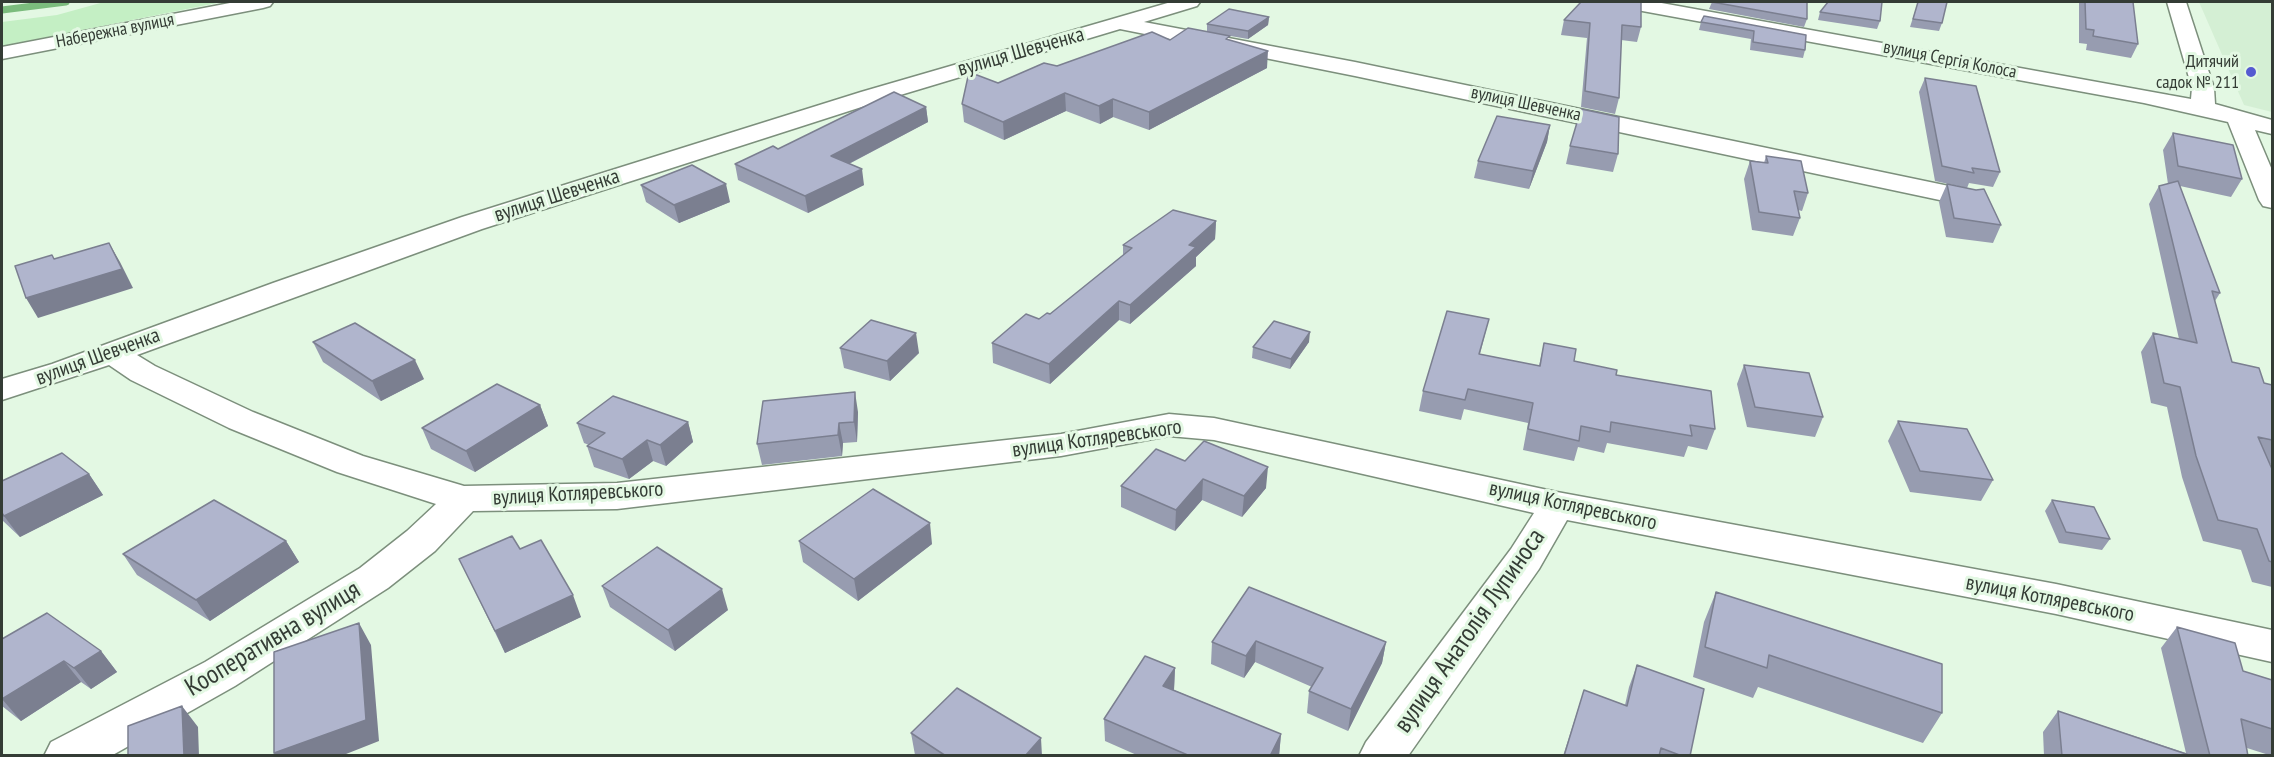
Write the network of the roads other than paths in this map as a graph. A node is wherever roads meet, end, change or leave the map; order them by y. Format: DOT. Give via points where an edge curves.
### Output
graph roads {
  1 [pos="263,2"];
  2 [pos="1190,2"];
  3 [pos="1626,2"];
  4 [pos="2177,2"];
  5 [pos="1119,24"];
  6 [pos="2,53"];
  7 [pos="2203,108"];
  8 [pos="2238,118"];
  9 [pos="2272,127"];
  10 [pos="1968,198"];
  11 [pos="2272,200"];
  12 [pos="112,353"];
  13 [pos="2,390"];
  14 [pos="462,499"];
  15 [pos="1557,505"];
  16 [pos="2272,646"];
  17 [pos="67,756"];
  18 [pos="1382,756"];
  1 -- 6 [label="street, Набережна вулиця"];
  2 -- 5 [label="street, вулиця Шевченка"];
  3 -- 7 [label="street, вулиця Сергія Колоса"];
  4 -- 7 [label="street" via="2203,88"];
  5 -- 10 [label="street, вулиця Шевченка" via="1355,69"];
  5 -- 12 [label="street, вулиця Шевченка" via="968,66 472,223"];
  7 -- 8 [label="street, вулиця Сергія Колоса"];
  8 -- 9 [label="street, вулиця Сергія Колоса"];
  8 -- 11 [label="street"];
  12 -- 13 [label="street, вулиця Шевченка"];
  12 -- 14 [label="street, вулиця Котляревського" via="143,373 241,420 350,464"];
  14 -- 15 [label="street, вулиця Котляревського" via="617,496 1050,446 1168,424 1214,429"];
  14 -- 17 [label="street, Кооперативна вулиця" via="421,541 374,578 220,674"];
  15 -- 16 [label="street, вулиця Котляревського" via="2044,597"];
  15 -- 18 [label="street, вулиця Анатолія Лупиноса" via="1525,560"];
}
